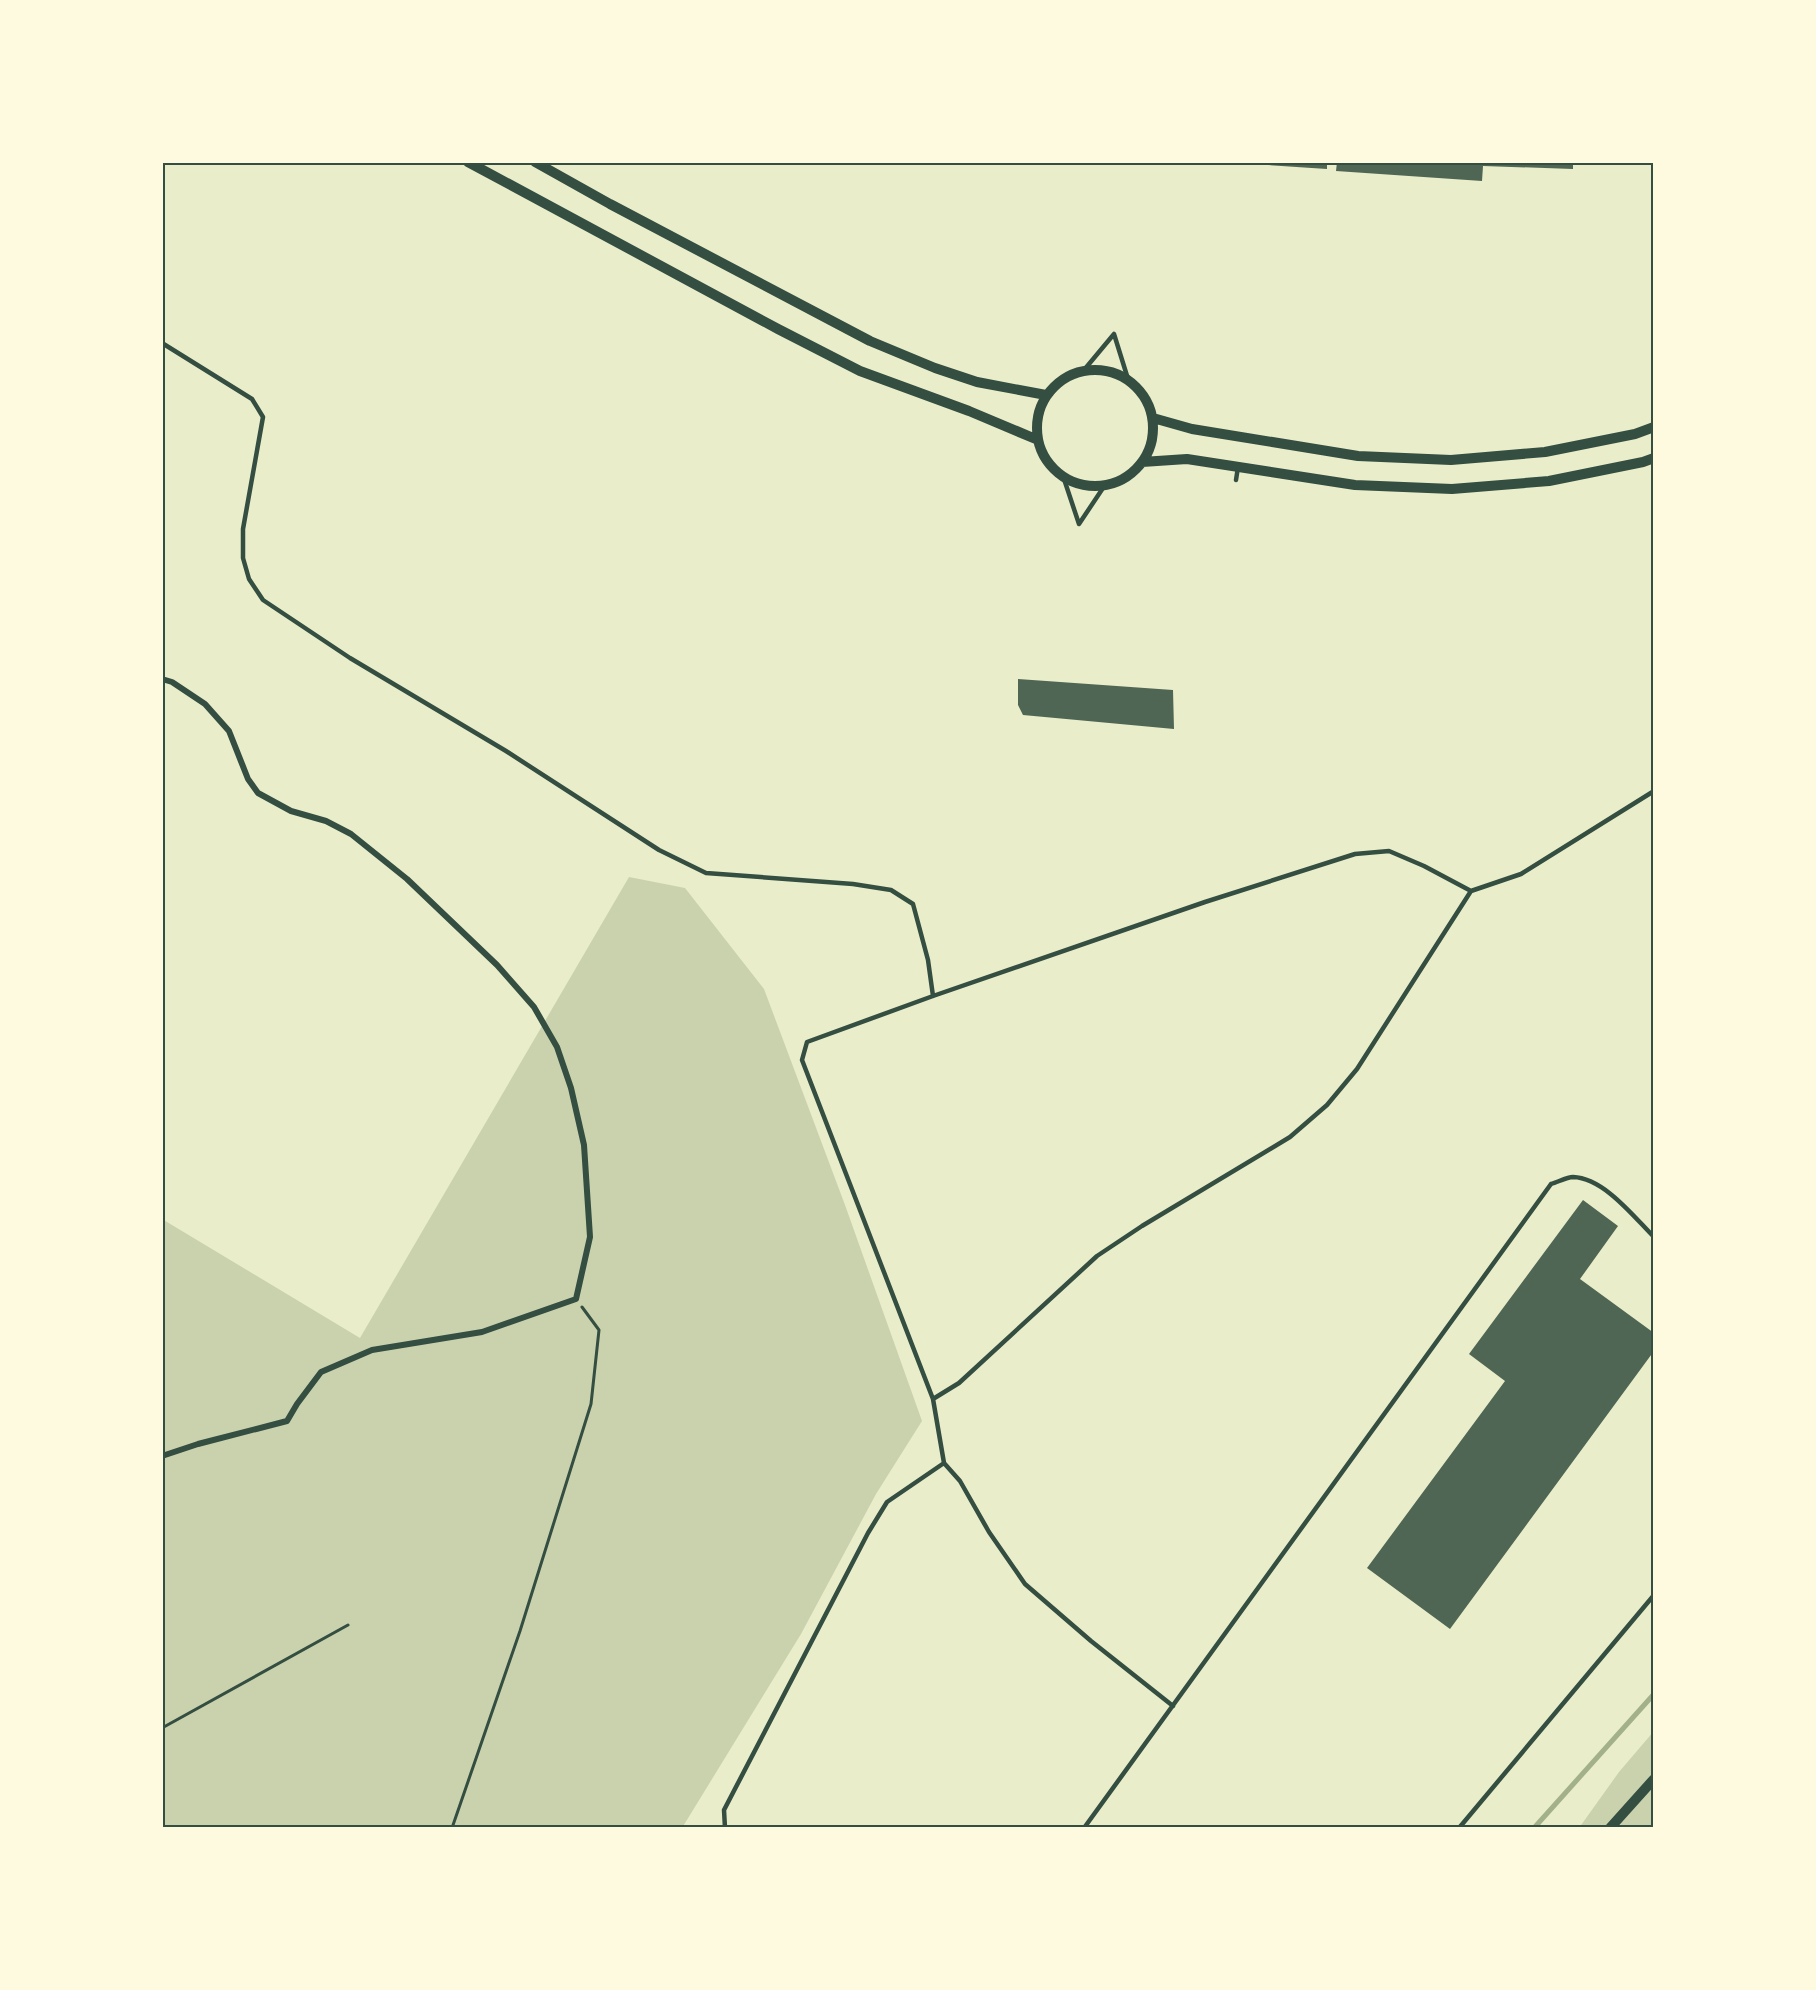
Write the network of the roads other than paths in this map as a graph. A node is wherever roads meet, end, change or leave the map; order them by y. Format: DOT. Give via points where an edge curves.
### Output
graph roads {
  1 [pos="468,162"];
  2 [pos="544,164"];
  3 [pos="162,343"];
  4 [pos="1084,370"];
  5 [pos="1128,380"];
  6 [pos="1046,395"];
  7 [pos="1153,418"];
  8 [pos="1654,427"];
  9 [pos="1038,440"];
  10 [pos="1654,458"];
  11 [pos="1142,462"];
  12 [pos="1238,467"];
  13 [pos="1063,476"];
  14 [pos="1236,480"];
  15 [pos="1105,485"];
  16 [pos="162,679"];
  17 [pos="1654,791"];
  18 [pos="1471,891"];
  19 [pos="933,996"];
  20 [pos="1654,1237"];
  21 [pos="933,1400"];
  22 [pos="162,1456"];
  23 [pos="944,1463"];
  24 [pos="1654,1595"];
  25 [pos="1173,1706"];
  26 [pos="1654,1779"];
  27 [pos="724,1828"];
  28 [pos="1084,1828"];
  29 [pos="1459,1828"];
  30 [pos="1610,1828"];
  1 -- 9 [label="street" via="860,371"];
  2 -- 6 [label="street" via="870,341 977,382"];
  3 -- 19 [label="lane" via="252,399 263,417 243,529 243,558 249,579 264,600 350,658 506,751 659,850 706,873 891,890 913,904"];
  4 -- 5 [label="street" via="1115,372"];
  4 -- 5 [label="lane" via="1114,334"];
  4 -- 6 [label="street" via="1056,383"];
  5 -- 7 [label="street" via="1144,397"];
  6 -- 9 [label="street" via="1037,425"];
  7 -- 8 [label="street" via="1192,429 1358,456 1451,460 1545,452"];
  7 -- 11 [label="street" via="1153,434"];
  9 -- 13 [label="street" via="1051,467"];
  10 -- 12 [label="street" via="1549,481 1452,489 1355,484"];
  11 -- 12 [label="street" via="1187,459"];
  11 -- 15 [label="street" via="1126,477"];
  12 -- 14 [label="lane"];
  13 -- 15 [label="street" via="1076,483"];
  13 -- 15 [label="lane" via="1079,524"];
  16 -- 22 [label="street" via="205,704 229,731 248,779 258,793 291,811 326,821 351,834 406,879 497,965 534,1007 557,1047 571,1088 584,1145 590,1238 576,1299 482,1332 372,1350 321,1372 287,1421"];
  17 -- 18 [label="lane" via="1521,874"];
  18 -- 19 [label="lane" via="1389,851 1355,854"];
  18 -- 21 [label="lane" via="1357,1070 1327,1105 1290,1137 1097,1256 959,1383"];
  19 -- 21 [label="lane" via="807,1042 802,1060"];
  20 -- 25 [label="lane" via="1617,1199 1595,1183 1573,1177 1551,1184"];
  21 -- 23 [label="lane"];
  23 -- 25 [label="lane" via="960,1481 1025,1584"];
  23 -- 27 [label="lane" via="887,1502 868,1533 724,1810"];
  24 -- 29 [label="lane"];
  25 -- 28 [label="lane"];
  26 -- 30 [label="street"];
}
